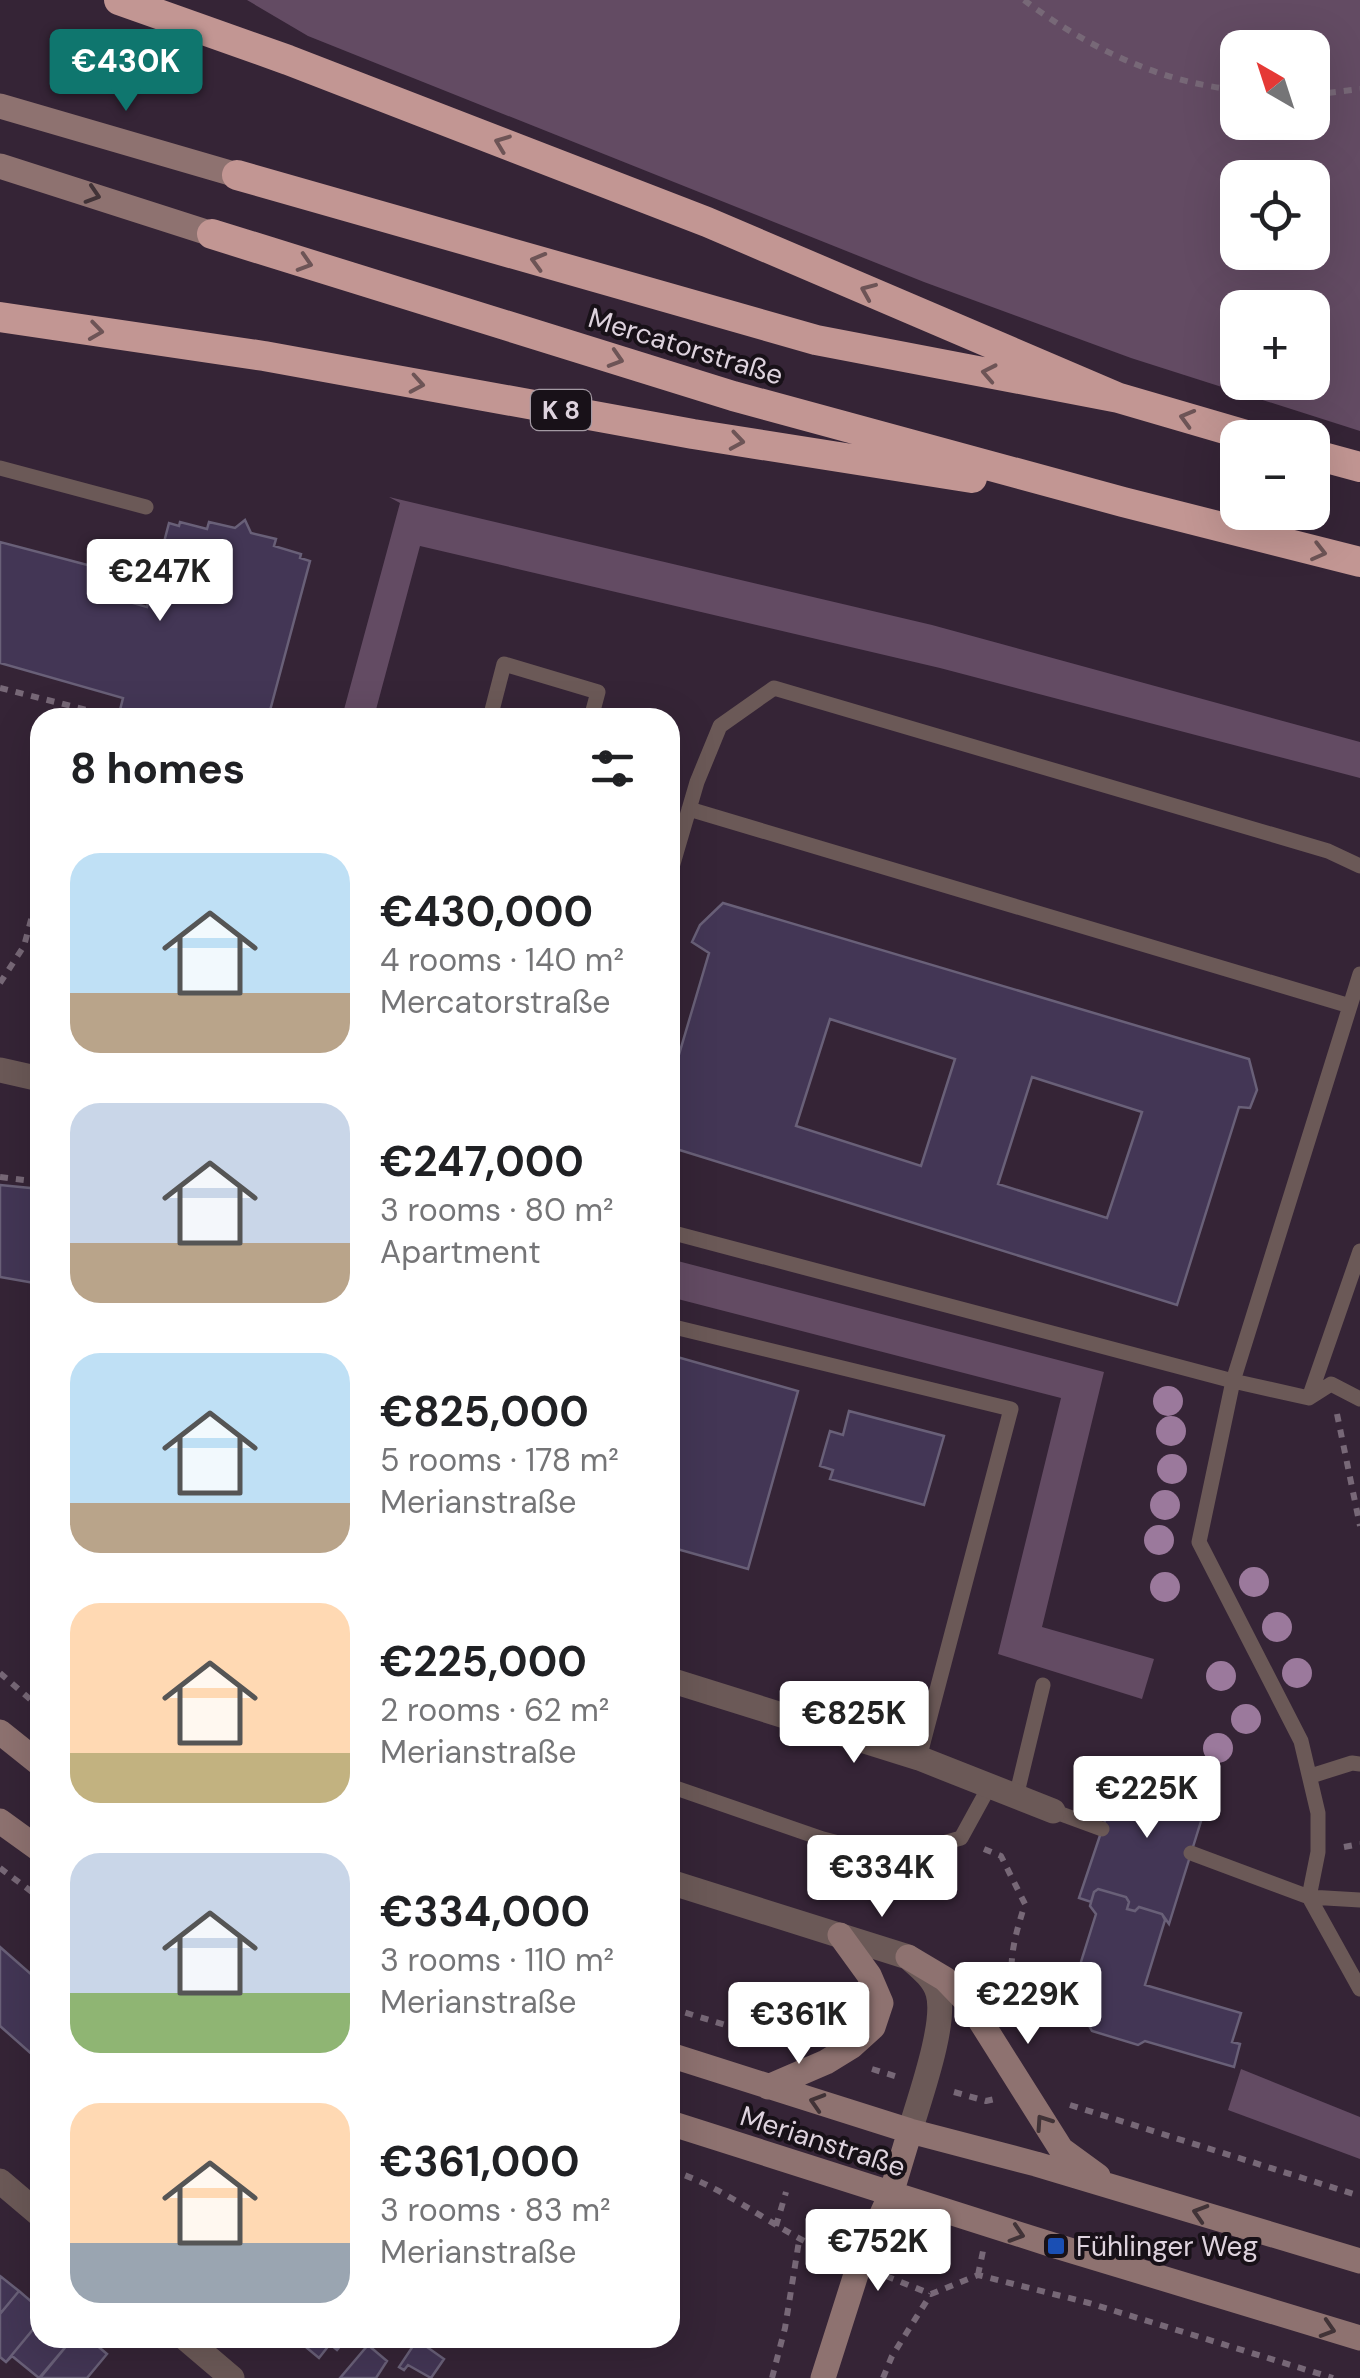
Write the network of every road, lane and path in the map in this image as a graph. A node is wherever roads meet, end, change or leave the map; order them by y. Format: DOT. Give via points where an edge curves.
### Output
graph roads {
  1 [pos="120,0"];
  2 [pos="1024,0"];
  3 [pos="1220,86"];
  4 [pos="1360,89"];
  5 [pos="1330,93"];
  6 [pos="0,106"];
  7 [pos="0,166"];
  8 [pos="237,175"];
  9 [pos="212,234"];
  10 [pos="0,316"];
  11 [pos="1119,398"];
  12 [pos="1220,427"];
  13 [pos="1330,459"];
  14 [pos="1360,467"];
  15 [pos="0,468"];
  16 [pos="1123,502"];
  17 [pos="146,508"];
  18 [pos="1360,562"];
  19 [pos="0,688"];
  20 [pos="79,708"];
  21 [pos="493,708"];
  22 [pos="594,708"];
  23 [pos="689,809"];
  24 [pos="680,840"];
  25 [pos="1360,866"];
  26 [pos="30,924"];
  27 [pos="1360,974"];
  28 [pos="0,983"];
  29 [pos="1350,1006"];
  30 [pos="0,1070"];
  31 [pos="30,1077"];
  32 [pos="0,1176"];
  33 [pos="30,1180"];
  34 [pos="680,1235"];
  35 [pos="1360,1252"];
  36 [pos="680,1328"];
  37 [pos="1233,1381"];
  38 [pos="1331,1384"];
  39 [pos="1309,1398"];
  40 [pos="1360,1398"];
  41 [pos="1360,1526"];
  42 [pos="0,1673"];
  43 [pos="680,1683"];
  44 [pos="1043,1685"];
  45 [pos="30,1699"];
  46 [pos="0,1732"];
  47 [pos="30,1756"];
  48 [pos="919,1758"];
  49 [pos="1360,1764"];
  50 [pos="1311,1776"];
  51 [pos="989,1787"];
  52 [pos="680,1789"];
  53 [pos="1016,1797"];
  54 [pos="1053,1811"];
  55 [pos="0,1822"];
  56 [pos="1102,1830"];
  57 [pos="962,1838"];
  58 [pos="30,1843"];
  59 [pos="1191,1853"];
  60 [pos="0,1868"];
  61 [pos="680,1885"];
  62 [pos="30,1890"];
  63 [pos="1309,1896"];
  64 [pos="1360,1900"];
  65 [pos="840,1935"];
  66 [pos="908,1957"];
  67 [pos="1360,1989"];
  68 [pos="1022,2034"];
  69 [pos="680,2058"];
  70 [pos="768,2087"];
  71 [pos="1059,2098"];
  72 [pos="680,2126"];
  73 [pos="910,2131"];
  74 [pos="680,2173"];
  75 [pos="0,2181"];
  76 [pos="1114,2188"];
  77 [pos="891,2194"];
  78 [pos="1360,2196"];
  79 [pos="30,2206"];
  80 [pos="799,2241"];
  81 [pos="1360,2261"];
  82 [pos="859,2265"];
  83 [pos="931,2294"];
  84 [pos="1360,2338"];
  85 [pos="197,2348"];
  86 [pos="232,2378"];
  87 [pos="772,2378"];
  88 [pos="824,2378"];
  89 [pos="883,2378"];
  90 [pos="1333,2378"];
  11 -- 1 [label="highway, one-way" via="707,222"];
  2 -- 3 [label="path" via="1060,27 1156,74"];
  4 -- 5 [label="path"];
  6 -- 8 [label="street, Mercatorstraße"];
  7 -- 9 [label="street, Mercatorstraße / K 8, one-way"];
  11 -- 8 [label="highway, Mercatorstraße, one-way" via="816,340"];
  9 -- 16 [label="highway, Mercatorstraße / K 8, one-way" via="734,396"];
  10 -- 16 [label="highway, K 8, one-way"];
  12 -- 11 [label="highway, Mercatorstraße, one-way"];
  13 -- 14 [label="highway"];
  15 -- 17 [label="lane"];
  16 -- 18 [label="highway, Mercatorstraße / K 8, one-way"];
  19 -- 20 [label="path"];
  21 -- 22 [label="lane" via="504,664 598,692"];
  23 -- 24 [label="lane"];
  23 -- 25 [label="lane" via="720,726 774,688 1328,851"];
  23 -- 29 [label="lane"];
  26 -- 28 [label="path"];
  27 -- 29 [label="lane"];
  29 -- 37 [label="lane"];
  30 -- 31 [label="street"];
  32 -- 33 [label="path"];
  34 -- 37 [label="lane"];
  35 -- 39 [label="lane"];
  36 -- 48 [label="lane" via="1012,1409"];
  37 -- 39 [label="lane"];
  37 -- 50 [label="lane" via="1199,1542 1301,1741"];
  38 -- 39 [label="lane"];
  38 -- 40 [label="lane"];
  38 -- 41 [label="path"];
  42 -- 45 [label="path"];
  43 -- 48 [label="street"];
  44 -- 53 [label="lane"];
  46 -- 47 [label="street"];
  48 -- 51 [label="street"];
  49 -- 50 [label="lane"];
  50 -- 63 [label="lane" via="1318,1852"];
  51 -- 53 [label="street"];
  51 -- 57 [label="lane"];
  52 -- 57 [label="lane" via="892,1858"];
  53 -- 54 [label="street"];
  54 -- 56 [label="lane"];
  55 -- 58 [label="street"];
  57 -- 68 [label="path" via="1001,1856 1025,1904 1009,1973"];
  59 -- 63 [label="lane"];
  60 -- 62 [label="path"];
  61 -- 65 [label="street"];
  63 -- 64 [label="lane"];
  63 -- 67 [label="lane"];
  65 -- 66 [label="street"];
  65 -- 70 [label="street" via="881,2003 873,2027 826,2062"];
  66 -- 73 [label="street, Merianstraße" via="938,1992 938,2022"];
  76 -- 66 [label="street, one-way" via="1061,2149 971,2006 945,1979"];
  69 -- 70 [label="street, Merianstraße"];
  73 -- 70 [label="street, Merianstraße, one-way"];
  71 -- 78 [label="path"];
  72 -- 77 [label="street, Merianstraße"];
  73 -- 76 [label="street, Merianstraße"];
  73 -- 77 [label="street"];
  74 -- 80 [label="path" via="706,2181"];
  75 -- 79 [label="street"];
  81 -- 76 [label="street, Merianstraße, one-way"];
  77 -- 82 [label="street"];
  77 -- 84 [label="street, Merianstraße, one-way"];
  80 -- 82 [label="path"];
  80 -- 87 [label="path"];
  82 -- 83 [label="path"];
  82 -- 88 [label="street"];
  83 -- 89 [label="path"];
  83 -- 90 [label="path" via="978,2274"];
  85 -- 86 [label="street"];
}
